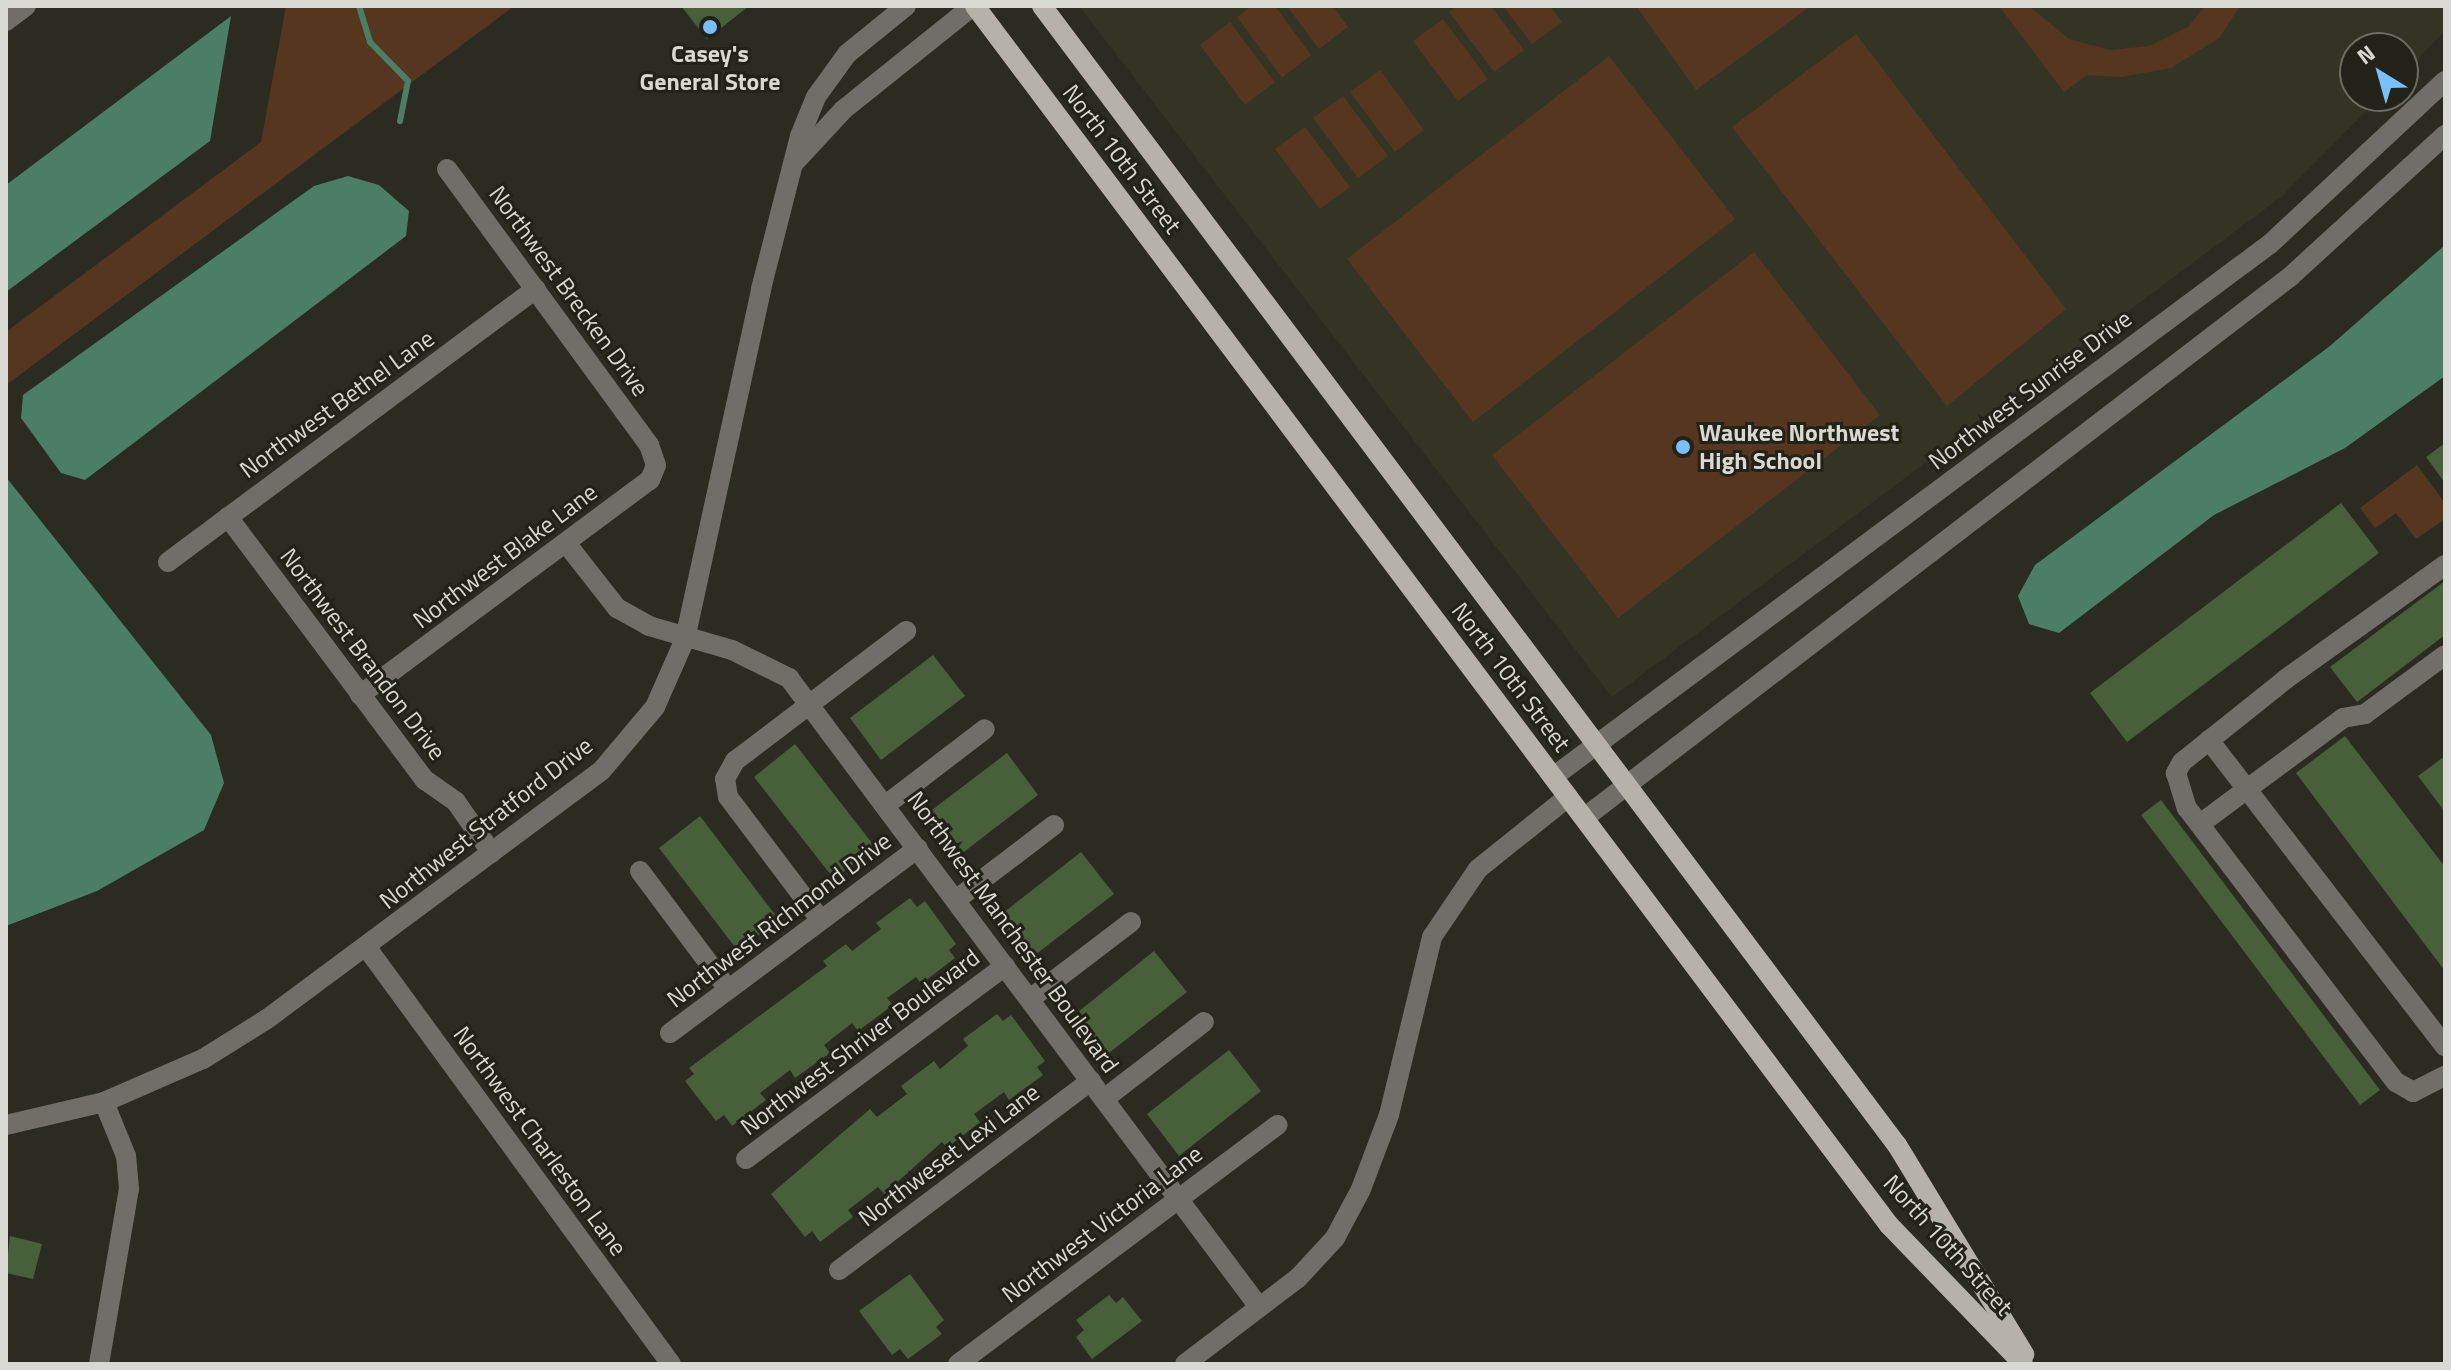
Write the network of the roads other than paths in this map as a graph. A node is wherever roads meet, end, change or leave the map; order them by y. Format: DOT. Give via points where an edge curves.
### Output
graph roads {
  1 [pos="26,6"];
  2 [pos="906,6"];
  3 [pos="974,6"];
  4 [pos="1042,6"];
  5 [pos="6,21"];
  6 [pos="2445,81"];
  7 [pos="2445,135"];
  8 [pos="794,163"];
  9 [pos="447,169"];
  10 [pos="536,289"];
  11 [pos="649,445"];
  12 [pos="228,517"];
  13 [pos="566,543"];
  14 [pos="168,562"];
  15 [pos="2445,565"];
  16 [pos="906,631"];
  17 [pos="685,639"];
  18 [pos="2445,655"];
  19 [pos="360,695"];
  20 [pos="811,704"];
  21 [pos="985,729"];
  22 [pos="2209,740"];
  23 [pos="1597,745"];
  24 [pos="1553,777"];
  25 [pos="1627,785"];
  26 [pos="2248,789"];
  27 [pos="1568,797"];
  28 [pos="887,804"];
  29 [pos="1584,818"];
  30 [pos="2200,824"];
  31 [pos="1054,825"];
  32 [pos="918,848"];
  33 [pos="492,853"];
  34 [pos="640,871"];
  35 [pos="957,899"];
  36 [pos="820,919"];
  37 [pos="1131,922"];
  38 [pos="367,948"];
  39 [pos="1005,966"];
  40 [pos="728,989"];
  41 [pos="1030,999"];
  42 [pos="1204,1022"];
  43 [pos="670,1033"];
  44 [pos="2445,1047"];
  45 [pos="2445,1076"];
  46 [pos="1091,1081"];
  47 [pos="1104,1099"];
  48 [pos="104,1102"];
  49 [pos="6,1125"];
  50 [pos="1277,1125"];
  51 [pos="746,1159"];
  52 [pos="1178,1200"];
  53 [pos="839,1270"];
  54 [pos="1259,1307"];
  55 [pos="99,1364"];
  56 [pos="671,1364"];
  57 [pos="958,1364"];
  58 [pos="1185,1364"];
  59 [pos="2023,1364"];
  60 [pos="2030,1364"];
  1 -- 5 [label="street"];
  2 -- 8 [label="street, Northwest Stratford Drive" via="847,54 816,97"];
  3 -- 8 [label="street, Northwest Stratford Drive" via="853,101"];
  3 -- 24 [label="main road, North 10th Street"];
  4 -- 23 [label="main road, North 10th Street"];
  6 -- 23 [label="street, Northwest Sunrise Drive" via="2270,244"];
  7 -- 25 [label="street" via="2291,276"];
  8 -- 17 [label="street, Northwest Stratford Drive" via="761,289"];
  9 -- 10 [label="street, Northwest Brecken Drive"];
  10 -- 11 [label="street, Northwest Brecken Drive"];
  10 -- 12 [label="street, Northwest Bethel Lane"];
  11 -- 13 [label="street, Northwest Blake Lane" via="656,465 650,480"];
  12 -- 14 [label="street, Northwest Bethel Lane"];
  12 -- 19 [label="street, Northwest Brandon Drive"];
  13 -- 17 [label="street, Northwest Manchester Boulevard" via="617,608"];
  13 -- 19 [label="street, Northwest Blake Lane"];
  15 -- 22 [label="street"];
  16 -- 20 [label="street"];
  17 -- 20 [label="street, Northwest Manchester Boulevard" via="761,663 789,678"];
  17 -- 33 [label="street, Northwest Stratford Drive" via="655,707 602,770"];
  18 -- 26 [label="street" via="2365,714 2343,718"];
  19 -- 33 [label="street, Northwest Brandon Drive" via="425,780 456,802"];
  20 -- 28 [label="street, Northwest Manchester Boulevard"];
  20 -- 36 [label="street" via="735,761 725,779 728,797"];
  21 -- 28 [label="street, Northwest Richmond Drive"];
  22 -- 26 [label="street"];
  22 -- 30 [label="street" via="2176,773 2187,808"];
  23 -- 24 [label="street, Northwest Sunrise Drive"];
  23 -- 25 [label="main road, North 10th Street"];
  24 -- 27 [label="main road, North 10th Street"];
  25 -- 29 [label="street"];
  25 -- 60 [label="main road, North 10th Street" via="1897,1145"];
  26 -- 30 [label="street"];
  26 -- 44 [label="street"];
  27 -- 29 [label="main road, North 10th Street"];
  27 -- 54 [label="street" via="1478,869 1432,937 1389,1115 1361,1189 1335,1238 1298,1278"];
  28 -- 32 [label="street, Northwest Manchester Boulevard"];
  29 -- 59 [label="main road, North 10th Street" via="1889,1225"];
  30 -- 45 [label="street" via="2396,1082 2413,1092"];
  31 -- 35 [label="street"];
  32 -- 35 [label="street, Northwest Manchester Boulevard"];
  32 -- 36 [label="street, Northwest Richmond Drive"];
  33 -- 38 [label="street, Northwest Stratford Drive"];
  34 -- 40 [label="street"];
  35 -- 39 [label="street, Northwest Manchester Boulevard"];
  36 -- 40 [label="street, Northwest Richmond Drive"];
  37 -- 41 [label="street"];
  38 -- 48 [label="street, Northwest Stratford Drive" via="203,1059"];
  38 -- 56 [label="street, Northwest Charleston Lane"];
  39 -- 41 [label="street, Northwest Manchester Boulevard"];
  39 -- 51 [label="street, Northwest Shriver Boulevard"];
  40 -- 43 [label="street, Northwest Richmond Drive"];
  41 -- 46 [label="street, Northwest Manchester Boulevard"];
  42 -- 47 [label="street"];
  46 -- 47 [label="street, Northwest Manchester Boulevard"];
  46 -- 53 [label="street, Northweset Lexi Lane"];
  47 -- 52 [label="street, Northwest Manchester Boulevard"];
  48 -- 49 [label="street, Northwest Stratford Drive"];
  48 -- 55 [label="street" via="126,1156 129,1189"];
  50 -- 52 [label="street, Northwest Victoria Lane"];
  52 -- 54 [label="street, Northwest Manchester Boulevard"];
  52 -- 57 [label="street, Northwest Victoria Lane"];
  54 -- 58 [label="street"];
}
